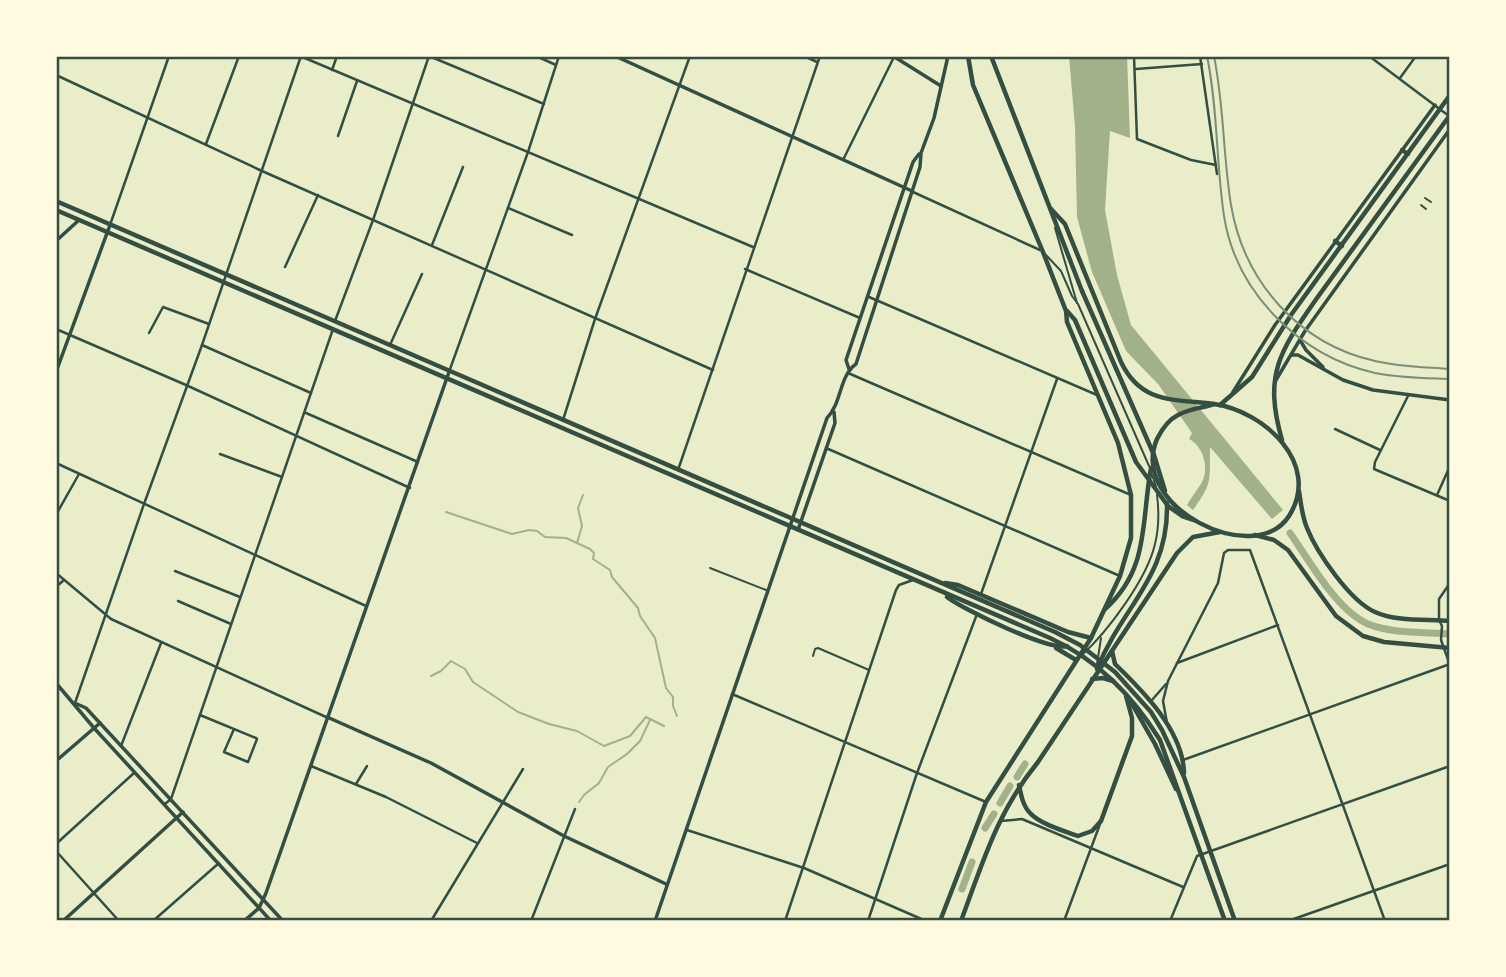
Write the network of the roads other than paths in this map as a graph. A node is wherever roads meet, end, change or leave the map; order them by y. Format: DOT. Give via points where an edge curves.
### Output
graph roads {
  1 [pos="169,56"];
  2 [pos="239,56"];
  3 [pos="300,56"];
  4 [pos="337,56"];
  5 [pos="429,56"];
  6 [pos="536,56"];
  7 [pos="559,56"];
  8 [pos="615,56"];
  9 [pos="690,56"];
  10 [pos="804,56"];
  11 [pos="820,56"];
  12 [pos="968,56"];
  13 [pos="991,56"];
  14 [pos="1134,56"];
  15 [pos="1200,56"];
  16 [pos="1369,56"];
  17 [pos="1416,56"];
  18 [pos="893,57"];
  19 [pos="948,57"];
  20 [pos="817,62"];
  21 [pos="1202,64"];
  22 [pos="556,65"];
  23 [pos="1135,69"];
  24 [pos="332,70"];
  25 [pos="56,75"];
  26 [pos="1400,78"];
  27 [pos="357,81"];
  28 [pos="679,85"];
  29 [pos="942,87"];
  30 [pos="1450,95"];
  31 [pos="544,104"];
  32 [pos="413,105"];
  33 [pos="1434,105"];
  34 [pos="1440,109"];
  35 [pos="1450,116"];
  36 [pos="147,119"];
  37 [pos="1450,129"];
  38 [pos="791,135"];
  39 [pos="338,136"];
  40 [pos="206,144"];
  41 [pos="1402,149"];
  42 [pos="528,152"];
  43 [pos="921,153"];
  44 [pos="1408,154"];
  45 [pos="843,160"];
  46 [pos="1216,165"];
  47 [pos="463,167"];
  48 [pos="262,171"];
  49 [pos="1217,174"];
  50 [pos="904,187"];
  51 [pos="912,192"];
  52 [pos="318,195"];
  53 [pos="639,198"];
  54 [pos="1425,198"];
  55 [pos="56,201"];
  56 [pos="1431,202"];
  57 [pos="1421,205"];
  58 [pos="508,208"];
  59 [pos="1051,209"];
  60 [pos="1426,209"];
  61 [pos="56,210"];
  62 [pos="79,220"];
  63 [pos="373,220"];
  64 [pos="110,225"];
  65 [pos="107,232"];
  66 [pos="572,235"];
  67 [pos="56,241"];
  68 [pos="1335,242"];
  69 [pos="432,246"];
  70 [pos="1342,246"];
  71 [pos="753,247"];
  72 [pos="1043,251"];
  73 [pos="285,267"];
  74 [pos="745,269"];
  75 [pos="486,270"];
  76 [pos="422,274"];
  77 [pos="226,275"];
  78 [pos="224,282"];
  79 [pos="868,296"];
  80 [pos="1317,298"];
  81 [pos="877,300"];
  82 [pos="1325,303"];
  83 [pos="1077,304"];
  84 [pos="1066,311"];
  85 [pos="860,318"];
  86 [pos="595,320"];
  87 [pos="335,321"];
  88 [pos="209,324"];
  89 [pos="56,329"];
  90 [pos="333,330"];
  91 [pos="149,333"];
  92 [pos="70,336"];
  93 [pos="1300,340"];
  94 [pos="202,345"];
  95 [pos="390,345"];
  96 [pos="1292,355"];
  97 [pos="713,370"];
  98 [pos="848,371"];
  99 [pos="1327,371"];
  100 [pos="449,372"];
  101 [pos="56,373"];
  102 [pos="446,378"];
  103 [pos="1057,379"];
  104 [pos="1274,383"];
  105 [pos="186,385"];
  106 [pos="1233,392"];
  107 [pos="312,393"];
  108 [pos="1097,395"];
  109 [pos="1408,396"];
  110 [pos="1450,400"];
  111 [pos="1214,404"];
  112 [pos="1220,405"];
  113 [pos="834,411"];
  114 [pos="305,413"];
  115 [pos="563,420"];
  116 [pos="1335,429"];
  117 [pos="297,437"];
  118 [pos="1282,441"];
  119 [pos="826,448"];
  120 [pos="1380,450"];
  121 [pos="1032,452"];
  122 [pos="220,454"];
  123 [pos="418,462"];
  124 [pos="56,463"];
  125 [pos="1152,464"];
  126 [pos="1450,466"];
  127 [pos="678,470"];
  128 [pos="79,474"];
  129 [pos="282,477"];
  130 [pos="1149,482"];
  131 [pos="1299,486"];
  132 [pos="410,488"];
  133 [pos="1131,495"];
  134 [pos="1436,496"];
  135 [pos="1450,501"];
  136 [pos="144,504"];
  137 [pos="57,513"];
  138 [pos="792,518"];
  139 [pos="1194,520"];
  140 [pos="801,522"];
  141 [pos="1006,526"];
  142 [pos="790,527"];
  143 [pos="798,530"];
  144 [pos="1220,532"];
  145 [pos="1255,535"];
  146 [pos="254,554"];
  147 [pos="710,568"];
  148 [pos="175,571"];
  149 [pos="56,573"];
  150 [pos="1120,576"];
  151 [pos="64,580"];
  152 [pos="913,580"];
  153 [pos="1450,583"];
  154 [pos="56,587"];
  155 [pos="767,591"];
  156 [pos="941,592"];
  157 [pos="240,597"];
  158 [pos="980,597"];
  159 [pos="178,601"];
  160 [pos="366,606"];
  161 [pos="1102,612"];
  162 [pos="106,614"];
  163 [pos="977,614"];
  164 [pos="1450,621"];
  165 [pos="1441,623"];
  166 [pos="231,624"];
  167 [pos="1278,625"];
  168 [pos="1060,628"];
  169 [pos="1101,637"];
  170 [pos="1091,638"];
  171 [pos="161,643"];
  172 [pos="1052,647"];
  173 [pos="1447,647"];
  174 [pos="1111,651"];
  175 [pos="813,656"];
  176 [pos="1076,660"];
  177 [pos="1176,664"];
  178 [pos="1450,665"];
  179 [pos="216,668"];
  180 [pos="1120,669"];
  181 [pos="870,671"];
  182 [pos="1094,676"];
  183 [pos="1109,680"];
  184 [pos="1168,681"];
  185 [pos="56,683"];
  186 [pos="1125,692"];
  187 [pos="732,694"];
  188 [pos="1144,695"];
  189 [pos="1131,702"];
  190 [pos="75,703"];
  191 [pos="1150,703"];
  192 [pos="1310,713"];
  193 [pos="200,715"];
  194 [pos="327,717"];
  195 [pos="100,723"];
  196 [pos="1168,725"];
  197 [pos="94,728"];
  198 [pos="234,729"];
  199 [pos="846,742"];
  200 [pos="121,746"];
  201 [pos="56,761"];
  202 [pos="1180,761"];
  203 [pos="311,766"];
  204 [pos="367,766"];
  205 [pos="1450,766"];
  206 [pos="523,769"];
  207 [pos="135,772"];
  208 [pos="917,773"];
  209 [pos="356,784"];
  210 [pos="1019,785"];
  211 [pos="1179,792"];
  212 [pos="171,799"];
  213 [pos="986,802"];
  214 [pos="502,803"];
  215 [pos="165,804"];
  216 [pos="1344,804"];
  217 [pos="575,809"];
  218 [pos="183,813"];
  219 [pos="177,818"];
  220 [pos="1101,821"];
  221 [pos="998,823"];
  222 [pos="685,829"];
  223 [pos="564,836"];
  224 [pos="477,843"];
  225 [pos="56,844"];
  226 [pos="1091,848"];
  227 [pos="56,851"];
  228 [pos="1210,851"];
  229 [pos="1201,855"];
  230 [pos="219,863"];
  231 [pos="1450,864"];
  232 [pos="804,868"];
  233 [pos="666,884"];
  234 [pos="1183,887"];
  235 [pos="1374,891"];
  236 [pos="93,893"];
  237 [pos="875,899"];
  238 [pos="263,900"];
  239 [pos="259,908"];
  240 [pos="62,921"];
  241 [pos="119,921"];
  242 [pos="153,921"];
  243 [pos="244,921"];
  244 [pos="271,921"];
  245 [pos="283,921"];
  246 [pos="431,921"];
  247 [pos="531,921"];
  248 [pos="655,921"];
  249 [pos="786,921"];
  250 [pos="868,921"];
  251 [pos="926,921"];
  252 [pos="940,921"];
  253 [pos="961,921"];
  254 [pos="1063,921"];
  255 [pos="1170,921"];
  256 [pos="1225,921"];
  257 [pos="1235,921"];
  258 [pos="1288,921"];
  259 [pos="1385,921"];
  1 -- 36 [label="street"];
  2 -- 40 [label="street"];
  3 -- 24 [label="street"];
  3 -- 48 [label="street"];
  4 -- 24 [label="street"];
  5 -- 31 [label="street"];
  5 -- 32 [label="street"];
  6 -- 22 [label="street"];
  7 -- 22 [label="street"];
  8 -- 28 [label="street"];
  9 -- 28 [label="street"];
  10 -- 20 [label="street"];
  11 -- 20 [label="street"];
  12 -- 72 [label="main road" via="973,85"];
  13 -- 59 [label="main road"];
  14 -- 23 [label="street"];
  15 -- 21 [label="street"];
  16 -- 26 [label="street"];
  17 -- 26 [label="street"];
  18 -- 29 [label="street"];
  18 -- 45 [label="street"];
  19 -- 29 [label="street"];
  20 -- 38 [label="street"];
  21 -- 23 [label="street"];
  21 -- 46 [label="street"];
  22 -- 31 [label="street"];
  23 -- 46 [label="street" via="1137,139"];
  24 -- 27 [label="street"];
  25 -- 36 [label="street"];
  26 -- 33 [label="street"];
  27 -- 32 [label="street"];
  27 -- 39 [label="street"];
  28 -- 38 [label="street"];
  28 -- 53 [label="street"];
  29 -- 43 [label="street"];
  30 -- 34 [label="main road"];
  31 -- 42 [label="street"];
  32 -- 42 [label="street"];
  32 -- 63 [label="street"];
  33 -- 34 [label="street"];
  33 -- 41 [label="street"];
  34 -- 35 [label="street"];
  34 -- 44 [label="main road"];
  35 -- 80 [label="main road"];
  36 -- 40 [label="street"];
  36 -- 64 [label="street"];
  37 -- 82 [label="street"];
  38 -- 45 [label="street"];
  38 -- 71 [label="street"];
  40 -- 48 [label="street"];
  41 -- 44 [label="main road"];
  41 -- 68 [label="street"];
  42 -- 53 [label="street"];
  42 -- 58 [label="street"];
  43 -- 50 [label="street"];
  43 -- 51 [label="street"];
  44 -- 70 [label="main road"];
  45 -- 50 [label="street"];
  46 -- 49 [label="street"];
  47 -- 69 [label="street"];
  48 -- 52 [label="street"];
  48 -- 77 [label="street"];
  50 -- 51 [label="street"];
  50 -- 79 [label="street"];
  51 -- 72 [label="street"];
  51 -- 81 [label="street"];
  52 -- 63 [label="street"];
  52 -- 73 [label="street"];
  53 -- 71 [label="street"];
  53 -- 86 [label="street"];
  54 -- 56 [label="street"];
  55 -- 64 [label="main road"];
  57 -- 60 [label="street"];
  58 -- 66 [label="street"];
  58 -- 75 [label="street"];
  59 -- 83 [label="street"];
  59 -- 111 [label="main road" via="1065,224 1131,380 1158,397"];
  59 -- 182 [label="main road" via="1154,455 1167,502 1166,533 1153,575 1108,642"];
  61 -- 62 [label="main road"];
  62 -- 65 [label="main road"];
  62 -- 67 [label="street"];
  63 -- 69 [label="street"];
  63 -- 87 [label="street"];
  64 -- 65 [label="street"];
  64 -- 77 [label="main road"];
  65 -- 78 [label="main road"];
  65 -- 92 [label="street"];
  68 -- 70 [label="main road"];
  68 -- 106 [label="street"];
  69 -- 75 [label="street"];
  70 -- 106 [label="main road" via="1252,377"];
  71 -- 74 [label="street"];
  72 -- 83 [label="street" via="1060,271"];
  72 -- 84 [label="main road"];
  74 -- 85 [label="street"];
  74 -- 97 [label="street"];
  75 -- 86 [label="street"];
  75 -- 100 [label="street"];
  76 -- 95 [label="street"];
  77 -- 78 [label="street"];
  77 -- 87 [label="main road"];
  78 -- 88 [label="street"];
  78 -- 90 [label="main road"];
  79 -- 81 [label="street"];
  79 -- 85 [label="street"];
  80 -- 82 [label="main road"];
  80 -- 104 [label="main road" via="1280,358"];
  81 -- 98 [label="street" via="856,364"];
  81 -- 103 [label="street"];
  82 -- 93 [label="street"];
  83 -- 169 [label="street" via="1144,451 1159,509 1152,554"];
  84 -- 108 [label="main road"];
  84 -- 130 [label="main road" via="1075,320 1136,462"];
  85 -- 98 [label="street" via="846,360"];
  86 -- 97 [label="street"];
  86 -- 115 [label="street"];
  87 -- 95 [label="main road"];
  88 -- 91 [label="street" via="163,307"];
  88 -- 94 [label="street"];
  89 -- 92 [label="street"];
  90 -- 102 [label="main road"];
  90 -- 107 [label="street"];
  92 -- 101 [label="street"];
  92 -- 105 [label="street"];
  93 -- 96 [label="street"];
  93 -- 99 [label="street"];
  94 -- 105 [label="street"];
  94 -- 107 [label="street"];
  95 -- 100 [label="main road"];
  96 -- 99 [label="street"];
  96 -- 104 [label="street"];
  97 -- 127 [label="street"];
  98 -- 113 [label="street"];
  98 -- 121 [label="street"];
  99 -- 109 [label="street" via="1373,390"];
  100 -- 102 [label="street"];
  100 -- 115 [label="main road"];
  102 -- 123 [label="street"];
  102 -- 142 [label="main road"];
  103 -- 108 [label="street"];
  103 -- 121 [label="street"];
  104 -- 118 [label="main road"];
  105 -- 117 [label="street"];
  105 -- 136 [label="street"];
  106 -- 112 [label="main road"];
  107 -- 114 [label="street"];
  108 -- 133 [label="main road" via="1118,443"];
  109 -- 110 [label="street"];
  109 -- 120 [label="street"];
  111 -- 112 [label="main road"];
  111 -- 125 [label="main road" via="1178,415 1165,425"];
  112 -- 118 [label="main road" via="1259,421"];
  113 -- 119 [label="street"];
  113 -- 138 [label="street" via="827,418"];
  114 -- 117 [label="street"];
  114 -- 123 [label="street"];
  115 -- 127 [label="main road"];
  116 -- 120 [label="street"];
  117 -- 129 [label="street"];
  117 -- 132 [label="street"];
  118 -- 131 [label="main road" via="1296,465"];
  119 -- 140 [label="street"];
  119 -- 141 [label="street"];
  120 -- 134 [label="street" via="1374,469"];
  121 -- 133 [label="street"];
  121 -- 141 [label="street"];
  122 -- 129 [label="street"];
  123 -- 132 [label="street"];
  124 -- 128 [label="street"];
  125 -- 130 [label="main road"];
  125 -- 139 [label="main road" via="1170,499"];
  126 -- 134 [label="street"];
  127 -- 138 [label="main road"];
  128 -- 136 [label="street"];
  128 -- 137 [label="street"];
  129 -- 146 [label="street"];
  130 -- 139 [label="main road" via="1168,506"];
  130 -- 161 [label="main road" via="1142,548 1115,601"];
  131 -- 145 [label="main road" via="1284,522"];
  131 -- 165 [label="main road" via="1303,517 1312,539 1355,599 1383,615"];
  132 -- 160 [label="street"];
  133 -- 150 [label="main road" via="1131,538"];
  134 -- 135 [label="street"];
  136 -- 146 [label="street"];
  136 -- 162 [label="street"];
  138 -- 140 [label="main road"];
  138 -- 142 [label="street"];
  139 -- 144 [label="main road"];
  140 -- 143 [label="street"];
  140 -- 158 [label="main road"];
  141 -- 150 [label="street"];
  141 -- 158 [label="street"];
  142 -- 143 [label="main road"];
  142 -- 155 [label="street"];
  143 -- 152 [label="main road"];
  144 -- 145 [label="main road"];
  144 -- 174 [label="main road" via="1193,537 1183,545"];
  145 -- 173 [label="main road" via="1288,550 1336,616 1363,636"];
  146 -- 157 [label="street"];
  146 -- 160 [label="street"];
  147 -- 155 [label="street"];
  148 -- 157 [label="street"];
  149 -- 151 [label="street"];
  150 -- 161 [label="main road"];
  151 -- 154 [label="street"];
  151 -- 162 [label="street"];
  152 -- 156 [label="main road"];
  152 -- 181 [label="street" via="899,584 896,590"];
  153 -- 165 [label="street" via="1439,599"];
  155 -- 187 [label="street"];
  156 -- 163 [label="main road"];
  156 -- 186 [label="main road" via="1068,646"];
  157 -- 166 [label="street"];
  158 -- 168 [label="main road"];
  158 -- 202 [label="main road" via="1067,638 1115,671 1151,712"];
  159 -- 166 [label="street"];
  160 -- 194 [label="street"];
  161 -- 170 [label="main road"];
  162 -- 171 [label="street"];
  162 -- 190 [label="street"];
  163 -- 172 [label="main road"];
  163 -- 208 [label="street"];
  164 -- 165 [label="main road"];
  165 -- 173 [label="street" via="1441,640"];
  166 -- 179 [label="street"];
  167 -- 177 [label="street"];
  167 -- 177 [label="street" via="1252,553 1246,548 1228,550 1218,583"];
  167 -- 192 [label="street"];
  168 -- 170 [label="main road"];
  168 -- 172 [label="main road" via="1069,636 1069,643"];
  169 -- 176 [label="street"];
  169 -- 182 [label="street"];
  170 -- 176 [label="main road"];
  171 -- 179 [label="street"];
  171 -- 200 [label="street"];
  172 -- 176 [label="main road"];
  173 -- 178 [label="street"];
  174 -- 180 [label="main road"];
  174 -- 182 [label="main road"];
  175 -- 181 [label="street" via="818,648"];
  176 -- 213 [label="main road"];
  177 -- 184 [label="street"];
  178 -- 192 [label="street"];
  179 -- 193 [label="street"];
  179 -- 194 [label="street"];
  180 -- 183 [label="main road" via="1111,671"];
  180 -- 188 [label="main road"];
  181 -- 199 [label="street"];
  182 -- 183 [label="main road"];
  182 -- 210 [label="main road"];
  183 -- 189 [label="main road"];
  184 -- 191 [label="street"];
  184 -- 196 [label="street" via="1163,701"];
  185 -- 190 [label="street"];
  186 -- 211 [label="main road" via="1160,740"];
  186 -- 220 [label="main road" via="1132,736"];
  187 -- 199 [label="street"];
  187 -- 222 [label="street"];
  188 -- 189 [label="main road"];
  188 -- 191 [label="main road"];
  189 -- 211 [label="main road"];
  190 -- 195 [label="street"];
  190 -- 197 [label="street"];
  191 -- 196 [label="main road"];
  192 -- 202 [label="street"];
  192 -- 216 [label="street"];
  193 -- 198 [label="street"];
  193 -- 212 [label="street"];
  194 -- 203 [label="street"];
  194 -- 214 [label="street" via="431,763"];
  195 -- 197 [label="street"];
  195 -- 200 [label="street"];
  196 -- 202 [label="main road"];
  197 -- 201 [label="street"];
  197 -- 207 [label="street"];
  198 -- 198 [label="street" via="257,739 247,762 224,752"];
  199 -- 208 [label="street"];
  199 -- 232 [label="street"];
  200 -- 212 [label="street"];
  202 -- 228 [label="main road"];
  203 -- 209 [label="street"];
  203 -- 238 [label="street"];
  204 -- 209 [label="street"];
  205 -- 216 [label="street"];
  206 -- 214 [label="street"];
  207 -- 215 [label="street"];
  207 -- 225 [label="street"];
  208 -- 213 [label="street"];
  208 -- 237 [label="street"];
  209 -- 224 [label="street"];
  210 -- 220 [label="main road" via="1025,806 1040,820 1078,836"];
  210 -- 221 [label="main road"];
  211 -- 229 [label="main road"];
  212 -- 215 [label="street"];
  212 -- 218 [label="street"];
  213 -- 252 [label="main road"];
  214 -- 223 [label="street"];
  214 -- 224 [label="street"];
  215 -- 219 [label="street"];
  216 -- 228 [label="street"];
  216 -- 235 [label="street"];
  217 -- 223 [label="street"];
  218 -- 219 [label="street"];
  218 -- 238 [label="street"];
  219 -- 230 [label="street"];
  219 -- 236 [label="street"];
  220 -- 226 [label="street"];
  221 -- 226 [label="street" via="1022,819"];
  221 -- 253 [label="main road"];
  222 -- 232 [label="street"];
  222 -- 233 [label="street"];
  223 -- 233 [label="street"];
  223 -- 247 [label="street"];
  224 -- 246 [label="street"];
  226 -- 234 [label="street"];
  226 -- 254 [label="street"];
  227 -- 236 [label="street"];
  228 -- 229 [label="street"];
  228 -- 257 [label="main road"];
  229 -- 234 [label="street" via="1194,859"];
  229 -- 256 [label="main road"];
  230 -- 239 [label="street"];
  230 -- 242 [label="street"];
  231 -- 235 [label="street"];
  232 -- 237 [label="street"];
  232 -- 249 [label="street"];
  233 -- 248 [label="street"];
  234 -- 255 [label="street"];
  235 -- 258 [label="street"];
  235 -- 259 [label="street"];
  236 -- 240 [label="street"];
  236 -- 241 [label="street"];
  237 -- 250 [label="street"];
  237 -- 251 [label="street"];
  238 -- 239 [label="street"];
  238 -- 245 [label="street"];
  239 -- 243 [label="street"];
  239 -- 244 [label="street"];
}
